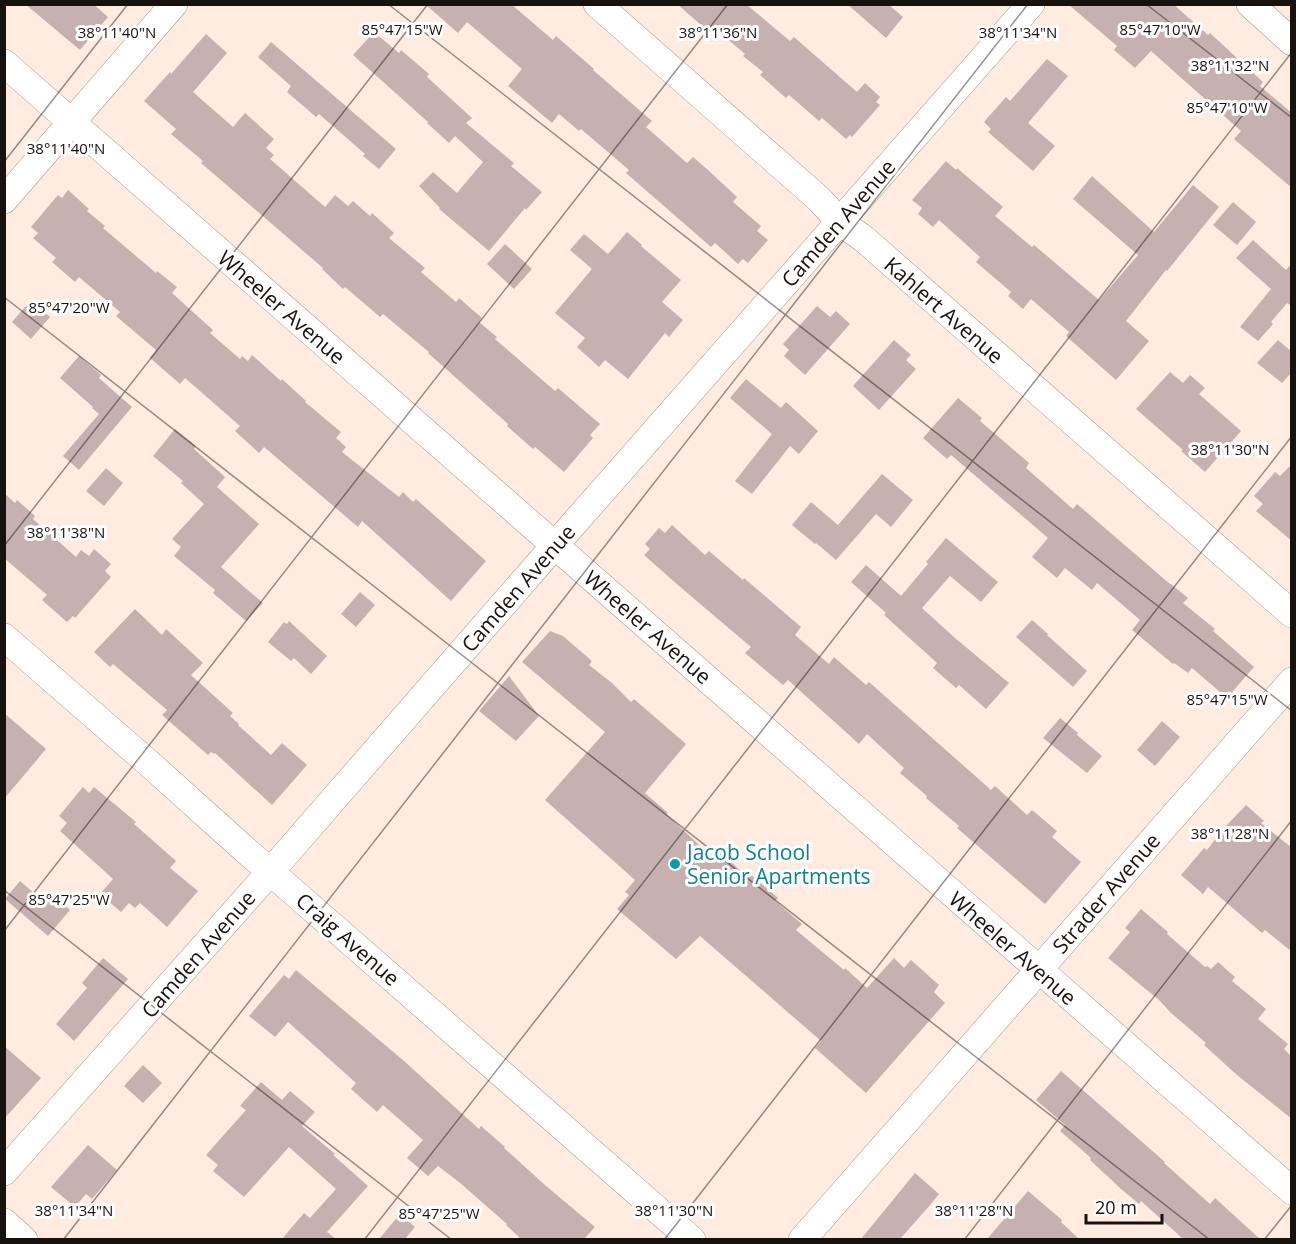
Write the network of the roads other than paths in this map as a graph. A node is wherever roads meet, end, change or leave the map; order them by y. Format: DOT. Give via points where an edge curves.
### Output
graph roads {
  1 [pos="174,4"];
  2 [pos="597,4"];
  3 [pos="1031,4"];
  4 [pos="1250,4"];
  5 [pos="1292,42"];
  6 [pos="4,63"];
  7 [pos="72,123"];
  8 [pos="4,200"];
  9 [pos="840,222"];
  10 [pos="555,545"];
  11 [pos="1292,614"];
  12 [pos="4,637"];
  13 [pos="1292,681"];
  14 [pos="271,872"];
  15 [pos="1039,970"];
  16 [pos="4,1172"];
  17 [pos="1292,1191"];
  18 [pos="4,1222"];
  19 [pos="24,1239"];
  20 [pos="692,1239"];
  21 [pos="802,1239"];
  1 -- 7 [label="street"];
  2 -- 9 [label="street, Kahlert Avenue" via="819,199"];
  3 -- 9 [label="street, Camden Avenue"];
  4 -- 5 [label="street"];
  6 -- 7 [label="street, Wheeler Avenue"];
  7 -- 8 [label="street"];
  7 -- 10 [label="street, Wheeler Avenue"];
  9 -- 10 [label="street, Camden Avenue"];
  9 -- 11 [label="street, Kahlert Avenue"];
  10 -- 14 [label="street, Camden Avenue"];
  10 -- 15 [label="street, Wheeler Avenue"];
  12 -- 14 [label="street, Craig Avenue"];
  13 -- 15 [label="street, Strader Avenue"];
  14 -- 16 [label="street, Camden Avenue"];
  14 -- 20 [label="street, Craig Avenue"];
  15 -- 17 [label="street, Wheeler Avenue"];
  15 -- 21 [label="street, Strader Avenue"];
  18 -- 19 [label="street"];
}
